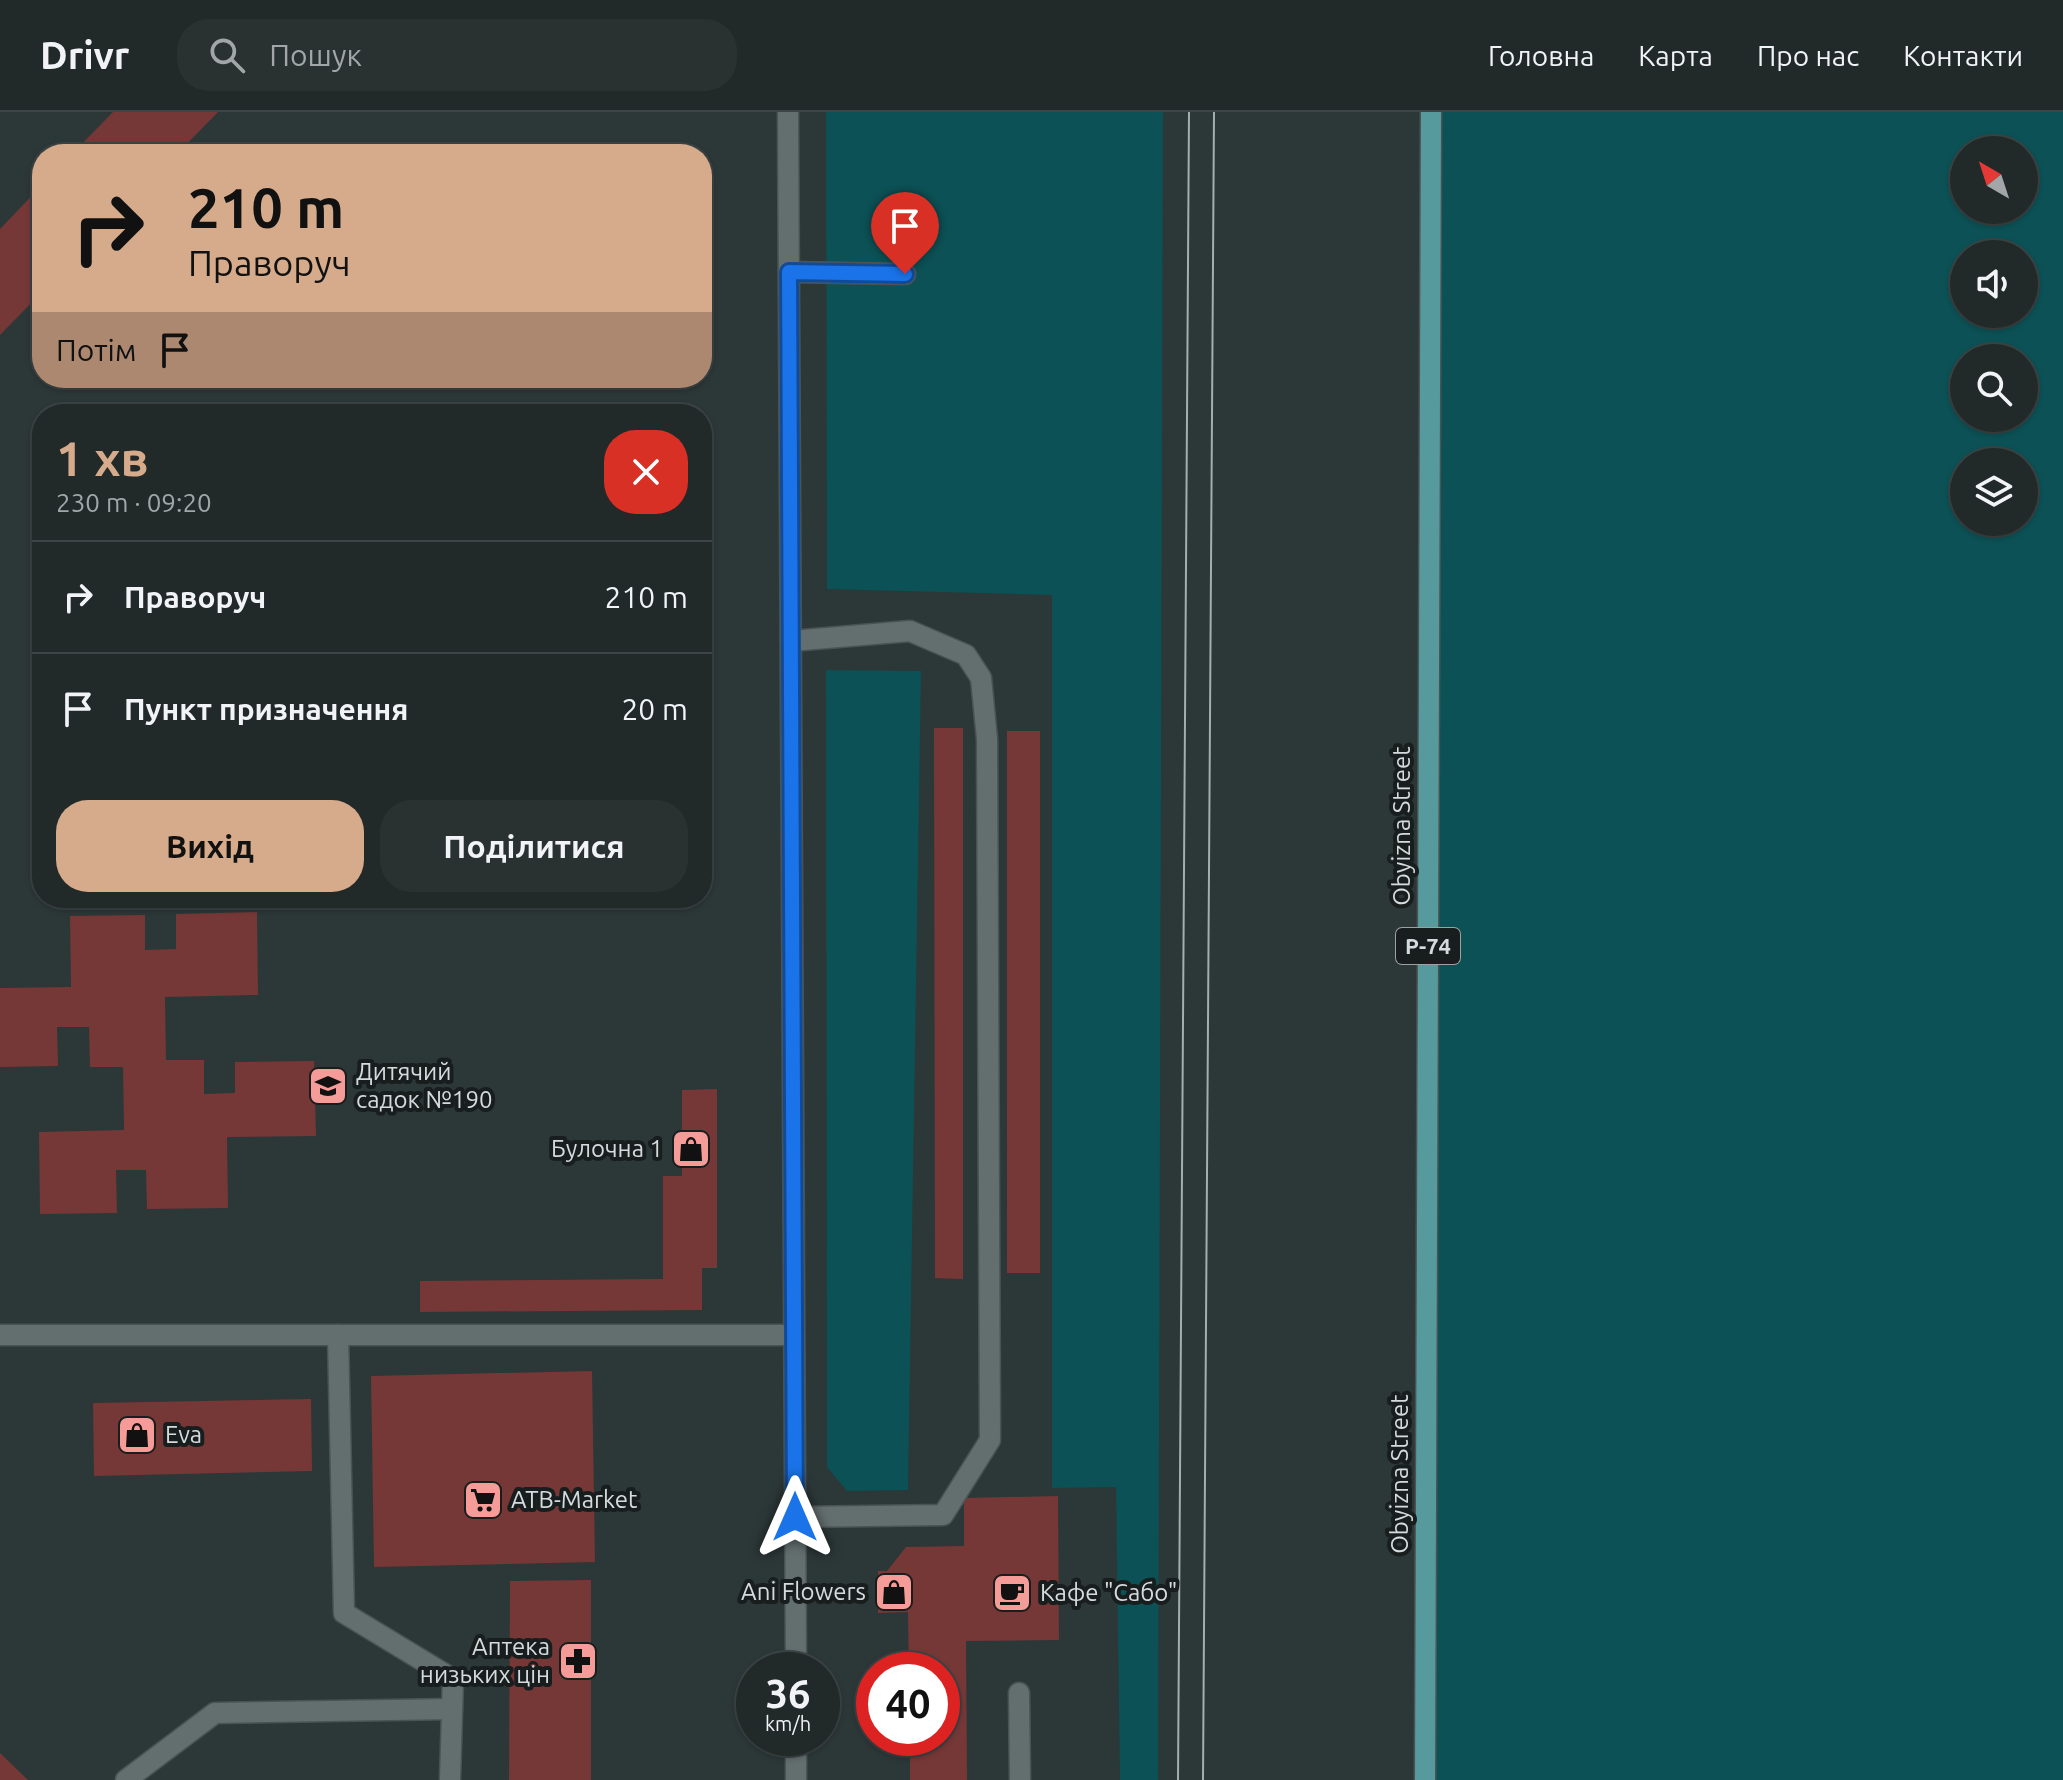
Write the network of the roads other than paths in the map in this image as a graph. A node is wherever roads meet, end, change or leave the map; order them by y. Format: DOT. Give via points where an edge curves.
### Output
graph roads {
  1 [pos="788,112"];
  2 [pos="1431,112"];
  3 [pos="789,272"];
  4 [pos="905,274"];
  5 [pos="791,641"];
  6 [pos="0,1335"];
  7 [pos="338,1335"];
  8 [pos="794,1335"];
  9 [pos="795,1517"];
  10 [pos="796,1652"];
  11 [pos="1019,1693"];
  12 [pos="452,1709"];
  13 [pos="796,1756"];
  14 [pos="126,1780"];
  15 [pos="450,1780"];
  16 [pos="796,1780"];
  17 [pos="1020,1780"];
  18 [pos="1425,1780"];
  1 -- 3 [label="street"];
  2 -- 18 [label="main road, Obyizna Street / Р-74"];
  3 -- 4 [label="street"];
  3 -- 5 [label="street"];
  5 -- 8 [label="street"];
  5 -- 9 [label="street" via="910,631 966,655 981,678 987,755 990,1440 943,1515"];
  6 -- 7 [label="street"];
  7 -- 8 [label="street"];
  7 -- 12 [label="street" via="344,1613 453,1679"];
  8 -- 9 [label="street"];
  9 -- 10 [label="street"];
  11 -- 17 [label="street"];
  12 -- 14 [label="street" via="215,1713"];
  12 -- 15 [label="street"];
  13 -- 16 [label="street"];
}
